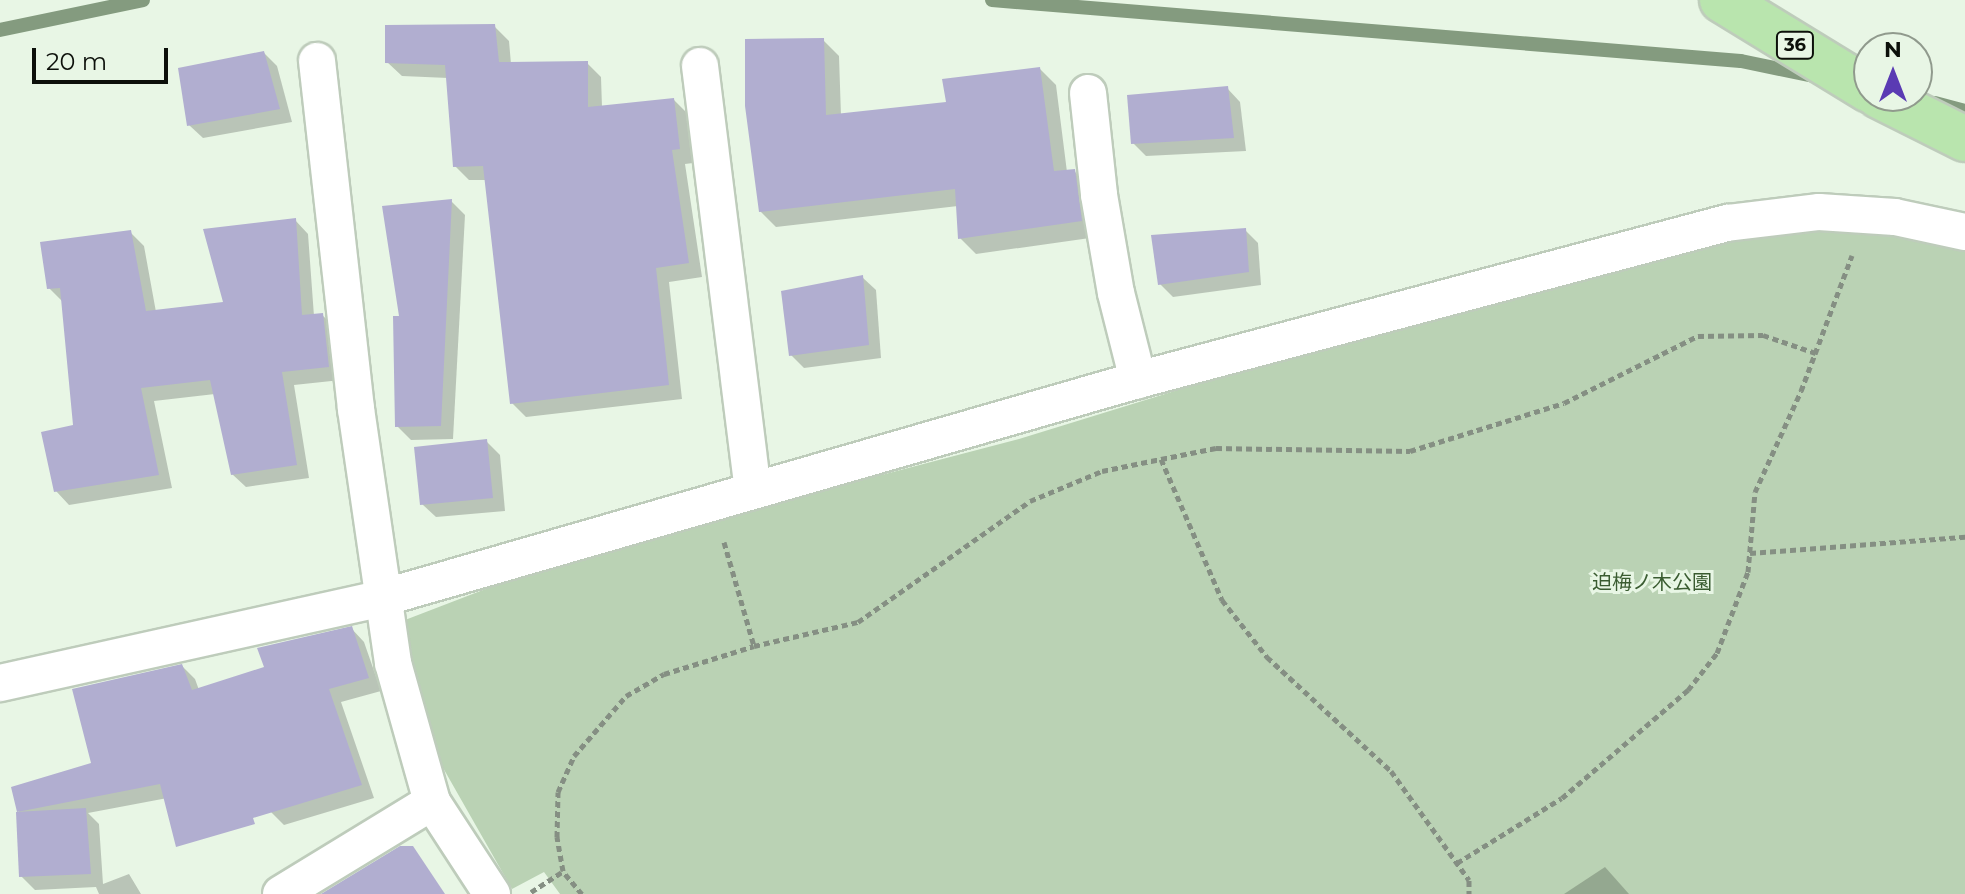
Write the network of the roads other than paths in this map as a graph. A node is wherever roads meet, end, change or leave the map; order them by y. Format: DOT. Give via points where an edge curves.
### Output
graph roads {
  1 [pos="1722,0"];
  2 [pos="317,61"];
  3 [pos="700,66"];
  4 [pos="1853,80"];
  5 [pos="1088,93"];
  6 [pos="1911,112"];
  7 [pos="1965,139"];
  8 [pos="1965,232"];
  9 [pos="1138,380"];
  10 [pos="753,490"];
  11 [pos="382,598"];
  12 [pos="0,683"];
  13 [pos="432,802"];
  14 [pos="281,894"];
  15 [pos="492,894"];
  1 -- 4 [label="main road, 36"];
  2 -- 11 [label="street"];
  3 -- 10 [label="street"];
  5 -- 9 [label="street" via="1101,209"];
  6 -- 7 [label="main road"];
  8 -- 9 [label="street" via="1895,217 1819,212 1727,223"];
  9 -- 10 [label="street"];
  10 -- 11 [label="street"];
  11 -- 12 [label="street"];
  11 -- 13 [label="street" via="406,719"];
  13 -- 14 [label="street"];
  13 -- 15 [label="street"];
}
